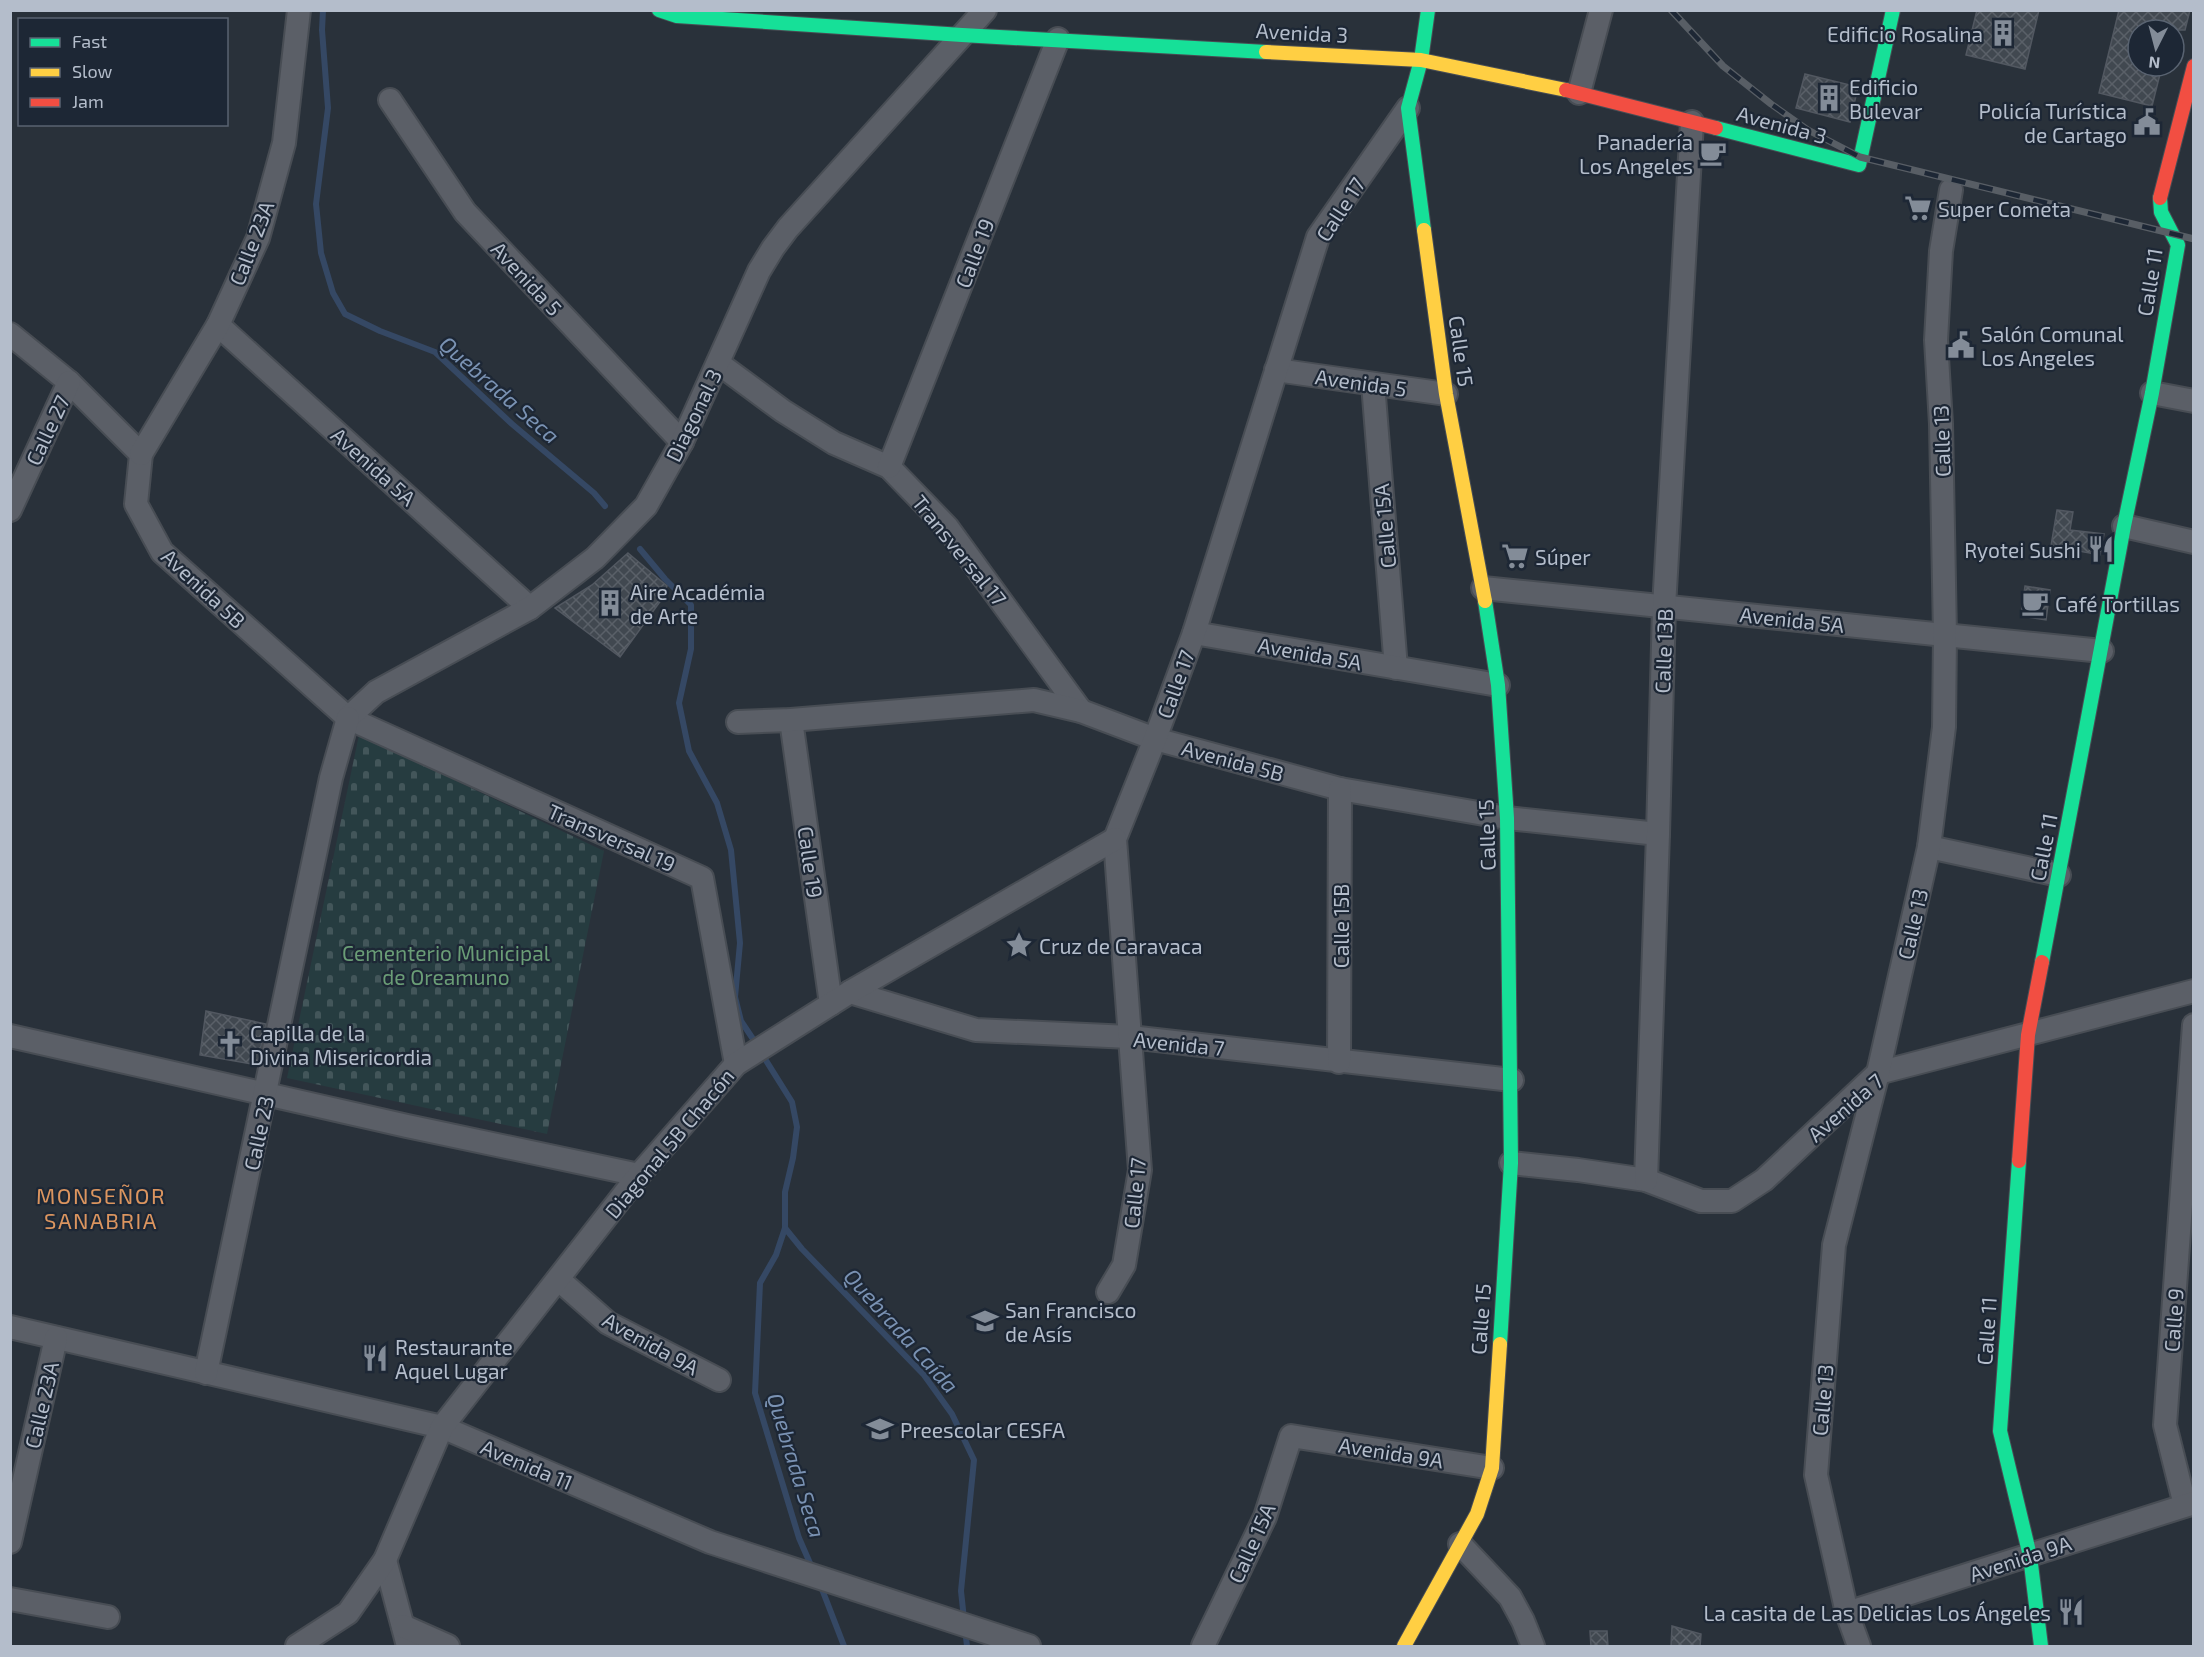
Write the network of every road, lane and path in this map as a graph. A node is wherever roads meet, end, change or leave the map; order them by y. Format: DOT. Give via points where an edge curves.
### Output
graph roads {
  1 [pos="300,10"];
  2 [pos="659,10"];
  3 [pos="985,10"];
  4 [pos="1428,10"];
  5 [pos="1601,10"];
  6 [pos="1893,10"];
  7 [pos="962,35"];
  8 [pos="1058,39"];
  9 [pos="1421,60"];
  10 [pos="2193,66"];
  11 [pos="1579,93"];
  12 [pos="390,100"];
  13 [pos="1408,108"];
  14 [pos="1692,122"];
  15 [pos="1380,149"];
  16 [pos="1414,159"];
  17 [pos="1951,189"];
  18 [pos="218,325"];
  19 [pos="10,334"];
  20 [pos="718,363"];
  21 [pos="1276,370"];
  22 [pos="69,382"];
  23 [pos="1372,384"];
  24 [pos="2152,393"];
  25 [pos="1446,394"];
  26 [pos="2193,401"];
  27 [pos="682,442"];
  28 [pos="141,454"];
  29 [pos="889,467"];
  30 [pos="10,510"];
  31 [pos="2124,526"];
  32 [pos="2193,542"];
  33 [pos="1483,588"];
  34 [pos="1664,607"];
  35 [pos="530,608"];
  36 [pos="1194,633"];
  37 [pos="1945,635"];
  38 [pos="2102,651"];
  39 [pos="1396,668"];
  40 [pos="1498,686"];
  41 [pos="1082,711"];
  42 [pos="348,718"];
  43 [pos="791,720"];
  44 [pos="738,722"];
  45 [pos="1155,739"];
  46 [pos="1340,789"];
  47 [pos="1507,818"];
  48 [pos="1659,834"];
  49 [pos="1115,839"];
  50 [pos="1929,847"];
  51 [pos="2059,876"];
  52 [pos="2193,990"];
  53 [pos="850,992"];
  54 [pos="831,1004"];
  55 [pos="2193,1025"];
  56 [pos="2028,1035"];
  57 [pos="1130,1037"];
  58 [pos="12,1043"];
  59 [pos="1339,1062"];
  60 [pos="736,1064"];
  61 [pos="1878,1073"];
  62 [pos="1512,1080"];
  63 [pos="267,1093"];
  64 [pos="1511,1162"];
  65 [pos="639,1175"];
  66 [pos="1646,1180"];
  67 [pos="558,1279"];
  68 [pos="1108,1292"];
  69 [pos="10,1327"];
  70 [pos="56,1338"];
  71 [pos="206,1373"];
  72 [pos="720,1380"];
  73 [pos="442,1427"];
  74 [pos="1291,1436"];
  75 [pos="1491,1468"];
  76 [pos="2189,1504"];
  77 [pos="10,1542"];
  78 [pos="1460,1544"];
  79 [pos="2030,1556"];
  80 [pos="385,1560"];
  81 [pos="10,1599"];
  82 [pos="1847,1613"];
  83 [pos="108,1617"];
  84 [pos="406,1636"];
  85 [pos="297,1647"];
  86 [pos="448,1647"];
  87 [pos="1029,1647"];
  88 [pos="1203,1647"];
  89 [pos="1404,1647"];
  90 [pos="1533,1647"];
  91 [pos="1859,1647"];
  92 [pos="2041,1647"];
  1 -- 18 [label="street, Calle 23A" via="284,143 258,238"];
  2 -- 7 [label="street, Avenida 3" via="676,16"];
  3 -- 7 [label="street"];
  4 -- 9 [label="street, Calle 15"];
  5 -- 11 [label="street"];
  6 -- 14 [label="street, Avenida 3" via="1859,165"];
  7 -- 8 [label="street, Avenida 3"];
  7 -- 20 [label="street, Diagonal 3" via="773,248"];
  8 -- 9 [label="street, Avenida 3"];
  8 -- 29 [label="street, Calle 19"];
  9 -- 11 [label="street, Avenida 3"];
  9 -- 13 [label="street, Calle 15"];
  10 -- 24 [label="street, Calle 11" via="2159,200 2161,213 2178,245"];
  11 -- 14 [label="street, Avenida 3"];
  12 -- 27 [label="street, Avenida 5" via="465,212"];
  13 -- 15 [label="street, Calle 17"];
  13 -- 16 [label="street, Calle 15"];
  14 -- 34 [label="street, Calle 13B"];
  15 -- 16 [label="street"];
  15 -- 21 [label="street, Calle 17" via="1318,237"];
  16 -- 25 [label="street, Calle 15"];
  17 -- 37 [label="street, Calle 13" via="1941,251 1936,340"];
  18 -- 28 [label="street, Calle 23A"];
  18 -- 35 [label="street, Avenida 5A"];
  19 -- 22 [label="street"];
  20 -- 27 [label="street, Diagonal 3"];
  20 -- 29 [label="street, Transversal 17" via="834,443"];
  21 -- 23 [label="street, Avenida 5"];
  21 -- 36 [label="street, Calle 17"];
  22 -- 28 [label="street"];
  22 -- 30 [label="street, Calle 27"];
  23 -- 25 [label="street, Avenida 5"];
  23 -- 39 [label="street, Calle 15A"];
  24 -- 26 [label="street"];
  24 -- 31 [label="street, Calle 11"];
  25 -- 33 [label="street, Calle 15"];
  27 -- 35 [label="street, Diagonal 3" via="646,506 595,558"];
  28 -- 42 [label="street, Avenida 5B" via="136,504 162,552"];
  29 -- 41 [label="street, Transversal 17" via="947,527"];
  31 -- 32 [label="street"];
  31 -- 38 [label="street, Calle 11"];
  33 -- 34 [label="street, Avenida 5A"];
  33 -- 40 [label="street, Calle 15"];
  34 -- 37 [label="street, Avenida 5A"];
  34 -- 48 [label="street, Calle 13B"];
  35 -- 42 [label="street, Diagonal 3" via="376,692"];
  36 -- 39 [label="street, Avenida 5A"];
  36 -- 45 [label="street, Calle 17"];
  37 -- 38 [label="street, Avenida 5A"];
  37 -- 50 [label="street, Calle 13" via="1944,727"];
  38 -- 51 [label="street, Calle 11"];
  39 -- 40 [label="street, Avenida 5A"];
  40 -- 47 [label="street, Calle 15"];
  41 -- 43 [label="street, Avenida 5B" via="1034,700"];
  41 -- 45 [label="street, Avenida 5B"];
  42 -- 60 [label="street, Transversal 19" via="702,878"];
  42 -- 63 [label="street, Calle 23" via="331,778"];
  43 -- 44 [label="street, Avenida 5B"];
  43 -- 54 [label="street, Calle 19"];
  45 -- 46 [label="street, Avenida 5B"];
  45 -- 49 [label="street, Calle 17"];
  46 -- 47 [label="street, Avenida 5B"];
  46 -- 59 [label="street, Calle 15B"];
  47 -- 48 [label="street, Avenida 5B"];
  47 -- 62 [label="street, Calle 15"];
  48 -- 66 [label="street, Calle 13B"];
  49 -- 53 [label="street, Diagonal 5B Chacón"];
  49 -- 57 [label="street, Calle 17"];
  50 -- 51 [label="street"];
  50 -- 61 [label="street, Calle 13"];
  51 -- 56 [label="street, Calle 11"];
  52 -- 56 [label="street, Avenida 7"];
  53 -- 54 [label="street, Diagonal 5B Chacón"];
  53 -- 57 [label="street, Avenida 7" via="976,1030"];
  54 -- 60 [label="street, Diagonal 5B Chacón"];
  55 -- 76 [label="street, Calle 9" via="2165,1425"];
  56 -- 61 [label="street, Avenida 7"];
  56 -- 79 [label="street, Calle 11" via="2000,1431"];
  57 -- 59 [label="street, Avenida 7"];
  57 -- 68 [label="street, Calle 17" via="1140,1170 1124,1265"];
  58 -- 63 [label="street"];
  59 -- 62 [label="street, Avenida 7"];
  60 -- 65 [label="street, Diagonal 5B Chacón"];
  61 -- 66 [label="street, Avenida 7" via="1764,1180 1732,1201 1701,1200"];
  61 -- 82 [label="street, Calle 13" via="1834,1245 1816,1475"];
  62 -- 64 [label="street, Calle 15"];
  63 -- 65 [label="street"];
  63 -- 71 [label="street, Calle 23"];
  64 -- 66 [label="street, Avenida 7"];
  64 -- 75 [label="street, Calle 15"];
  65 -- 67 [label="street, Diagonal 5B Chacón"];
  67 -- 72 [label="street, Avenida 9A" via="608,1323"];
  67 -- 73 [label="street, Diagonal 5B Chacón"];
  69 -- 70 [label="street, Avenida 11"];
  70 -- 71 [label="street, Avenida 11"];
  70 -- 77 [label="street, Calle 23A"];
  71 -- 73 [label="street, Avenida 11"];
  73 -- 80 [label="street, Diagonal 5B Chacón"];
  73 -- 87 [label="street, Avenida 11" via="710,1542"];
  74 -- 75 [label="street, Avenida 9A"];
  74 -- 88 [label="street, Calle 15A" via="1264,1517"];
  75 -- 78 [label="street, Calle 15" via="1477,1514"];
  76 -- 79 [label="street, Avenida 9A"];
  78 -- 89 [label="street, Calle 15"];
  78 -- 90 [label="street" via="1510,1598"];
  79 -- 82 [label="street, Avenida 9A"];
  79 -- 92 [label="street, Calle 11"];
  80 -- 84 [label="street"];
  80 -- 85 [label="street, Diagonal 5B Chacón" via="348,1613"];
  81 -- 83 [label="street"];
  82 -- 91 [label="street, Calle 13"];
  84 -- 86 [label="street"];
}
